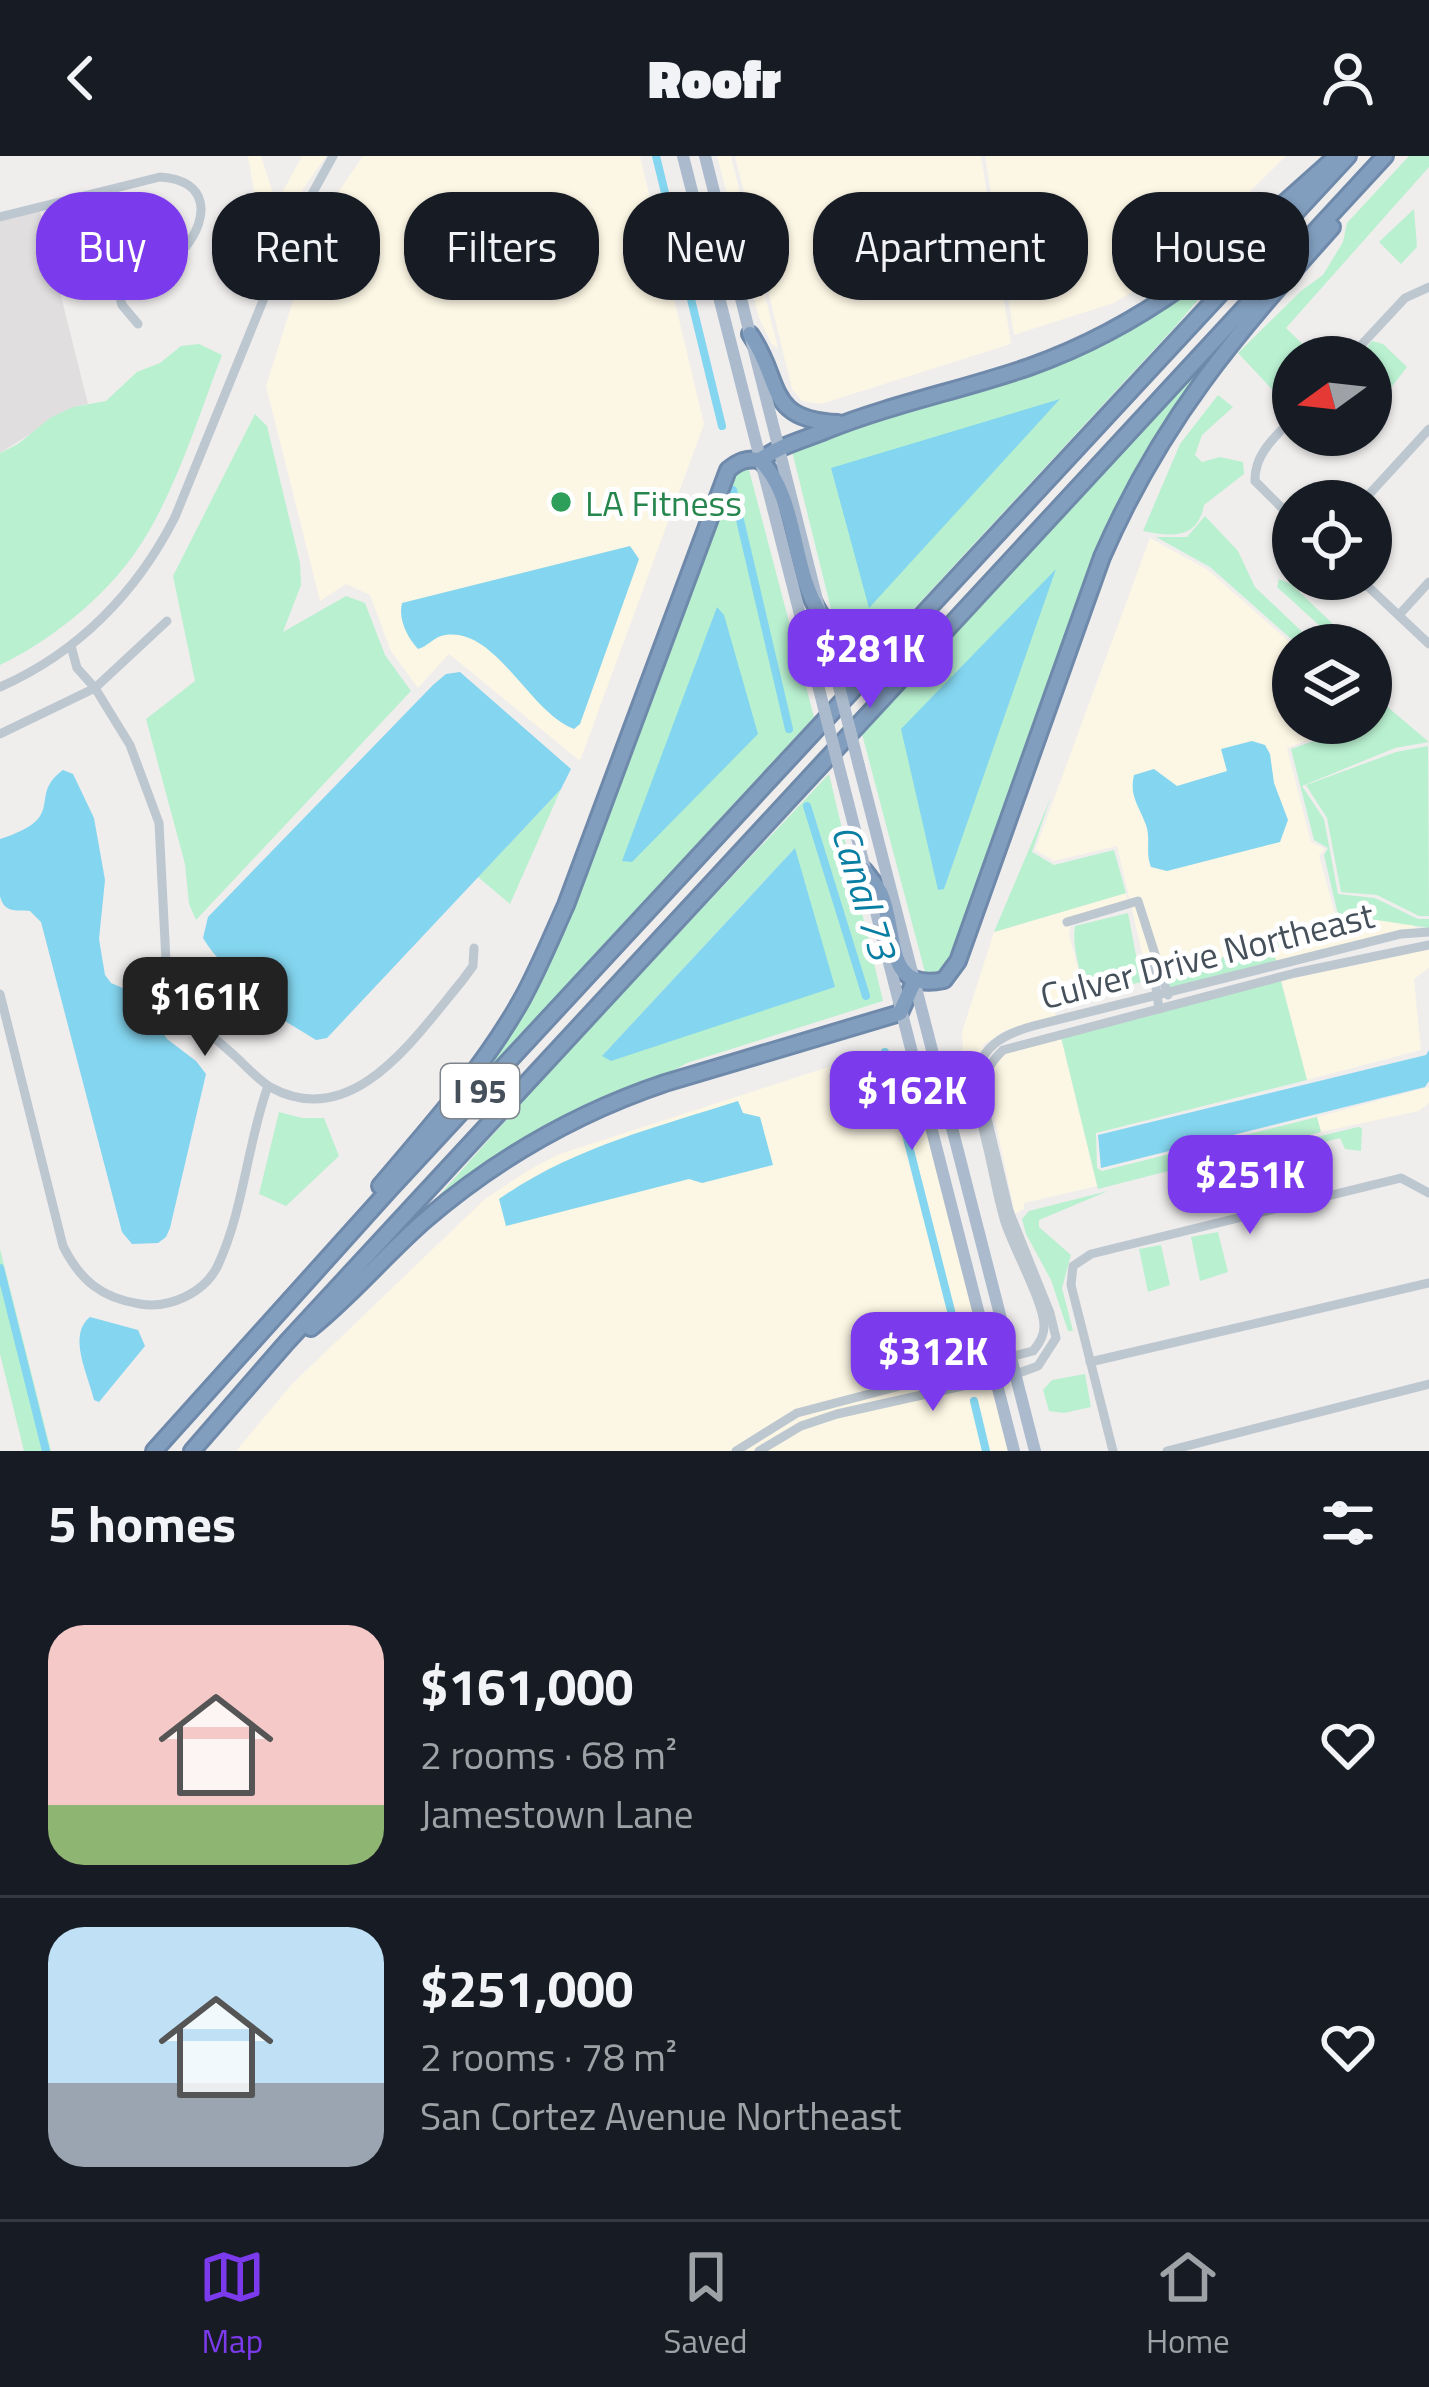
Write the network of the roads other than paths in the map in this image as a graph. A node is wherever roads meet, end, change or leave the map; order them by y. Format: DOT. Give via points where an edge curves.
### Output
graph roads {
  1 [pos="333,156"];
  2 [pos="682,156"];
  3 [pos="705,156"];
  4 [pos="1337,156"];
  5 [pos="1348,156"];
  6 [pos="1384,156"];
  7 [pos="1365,178"];
  8 [pos="101,192"];
  9 [pos="36,208"];
  10 [pos="0,217"];
  11 [pos="188,244"];
  12 [pos="1429,287"];
  13 [pos="121,300"];
  14 [pos="138,324"];
  15 [pos="750,334"];
  16 [pos="1370,336"];
  17 [pos="843,423"];
  18 [pos="1429,429"];
  19 [pos="1272,441"];
  20 [pos="779,447"];
  21 [pos="760,460"];
  22 [pos="1382,480"];
  23 [pos="1272,498"];
  24 [pos="1429,582"];
  25 [pos="1383,600"];
  26 [pos="821,615"];
  27 [pos="1399,615"];
  28 [pos="167,621"];
  29 [pos="1429,644"];
  30 [pos="70,646"];
  31 [pos="0,687"];
  32 [pos="95,688"];
  33 [pos="0,734"];
  34 [pos="865,870"];
  35 [pos="1067,922"];
  36 [pos="1429,932"];
  37 [pos="1429,945"];
  38 [pos="474,948"];
  39 [pos="914,982"];
  40 [pos="0,994"];
  41 [pos="1162,995"];
  42 [pos="1165,1008"];
  43 [pos="900,1013"];
  44 [pos="268,1086"];
  45 [pos="1427,1190"];
  46 [pos="358,1224"];
  47 [pos="1429,1282"];
  48 [pos="286,1343"];
  49 [pos="1011,1354"];
  50 [pos="990,1361"];
  51 [pos="1090,1362"];
  52 [pos="1016,1374"];
  53 [pos="994,1376"];
  54 [pos="1429,1384"];
  55 [pos="154,1451"];
  56 [pos="192,1451"];
  57 [pos="736,1451"];
  58 [pos="759,1451"];
  59 [pos="1014,1451"];
  60 [pos="1035,1451"];
  61 [pos="1114,1451"];
  62 [pos="1167,1451"];
  1 -- 30 [label="street" via="291,232 176,517 126,594"];
  2 -- 21 [label="main road"];
  3 -- 15 [label="main road"];
  4 -- 17 [label="highway" via="1216,265 1128,322 1028,367"];
  5 -- 46 [label="highway, I 95"];
  6 -- 7 [label="highway, I 95"];
  7 -- 39 [label="highway" via="1197,384 1130,494 958,961 944,980"];
  7 -- 48 [label="highway, I 95"];
  8 -- 11 [label="street" via="178,178 202,214"];
  9 -- 10 [label="street"];
  12 -- 16 [label="street" via="1405,298"];
  13 -- 14 [label="street"];
  15 -- 17 [label="highway" via="787,410"];
  15 -- 20 [label="main road"];
  17 -- 20 [label="highway"];
  18 -- 22 [label="street"];
  19 -- 23 [label="street" via="1254,467 1255,481"];
  20 -- 21 [label="highway"];
  20 -- 26 [label="main road"];
  21 -- 26 [label="highway" via="776,476 806,593"];
  21 -- 34 [label="main road, bridge"];
  21 -- 46 [label="highway" via="736,463 721,482 566,905 521,1000"];
  24 -- 27 [label="street"];
  25 -- 27 [label="street"];
  26 -- 39 [label="main road, bridge"];
  27 -- 29 [label="street"];
  28 -- 32 [label="street"];
  30 -- 31 [label="street"];
  30 -- 32 [label="street"];
  32 -- 33 [label="street"];
  32 -- 44 [label="street" via="130,745 159,823 166,981 198,1026"];
  34 -- 39 [label="highway" via="880,894 897,960"];
  34 -- 43 [label="main road"];
  35 -- 41 [label="street" via="1138,901"];
  36 -- 41 [label="street, Culver Drive Northeast"];
  37 -- 42 [label="street, Culver Drive Northeast"];
  38 -- 44 [label="street" via="462,981 374,1079 321,1101"];
  39 -- 43 [label="highway"];
  39 -- 49 [label="main road"];
  40 -- 44 [label="street" via="63,1246 74,1269 117,1300 182,1300 217,1270"];
  41 -- 42 [label="street"];
  41 -- 49 [label="street, Culver Drive Northeast" via="1007,1034 987,1048 975,1077 976,1103 1003,1217 1045,1322 1033,1351"];
  42 -- 52 [label="street, Culver Drive Northeast" via="1003,1050 989,1063 982,1097 1009,1211 1056,1338 1038,1366"];
  43 -- 48 [label="highway" via="664,1083 542,1136 460,1191"];
  43 -- 50 [label="main road"];
  45 -- 51 [label="street" via="1401,1178 1091,1254 1073,1266 1071,1285"];
  46 -- 55 [label="highway, I 95"];
  47 -- 51 [label="street"];
  48 -- 56 [label="highway, I 95"];
  49 -- 50 [label="street"];
  49 -- 52 [label="main road"];
  50 -- 53 [label="main road"];
  50 -- 57 [label="street" via="797,1413"];
  51 -- 61 [label="street"];
  52 -- 53 [label="street"];
  52 -- 60 [label="main road"];
  53 -- 58 [label="street" via="837,1414"];
  53 -- 59 [label="main road"];
  54 -- 62 [label="street"];
}
